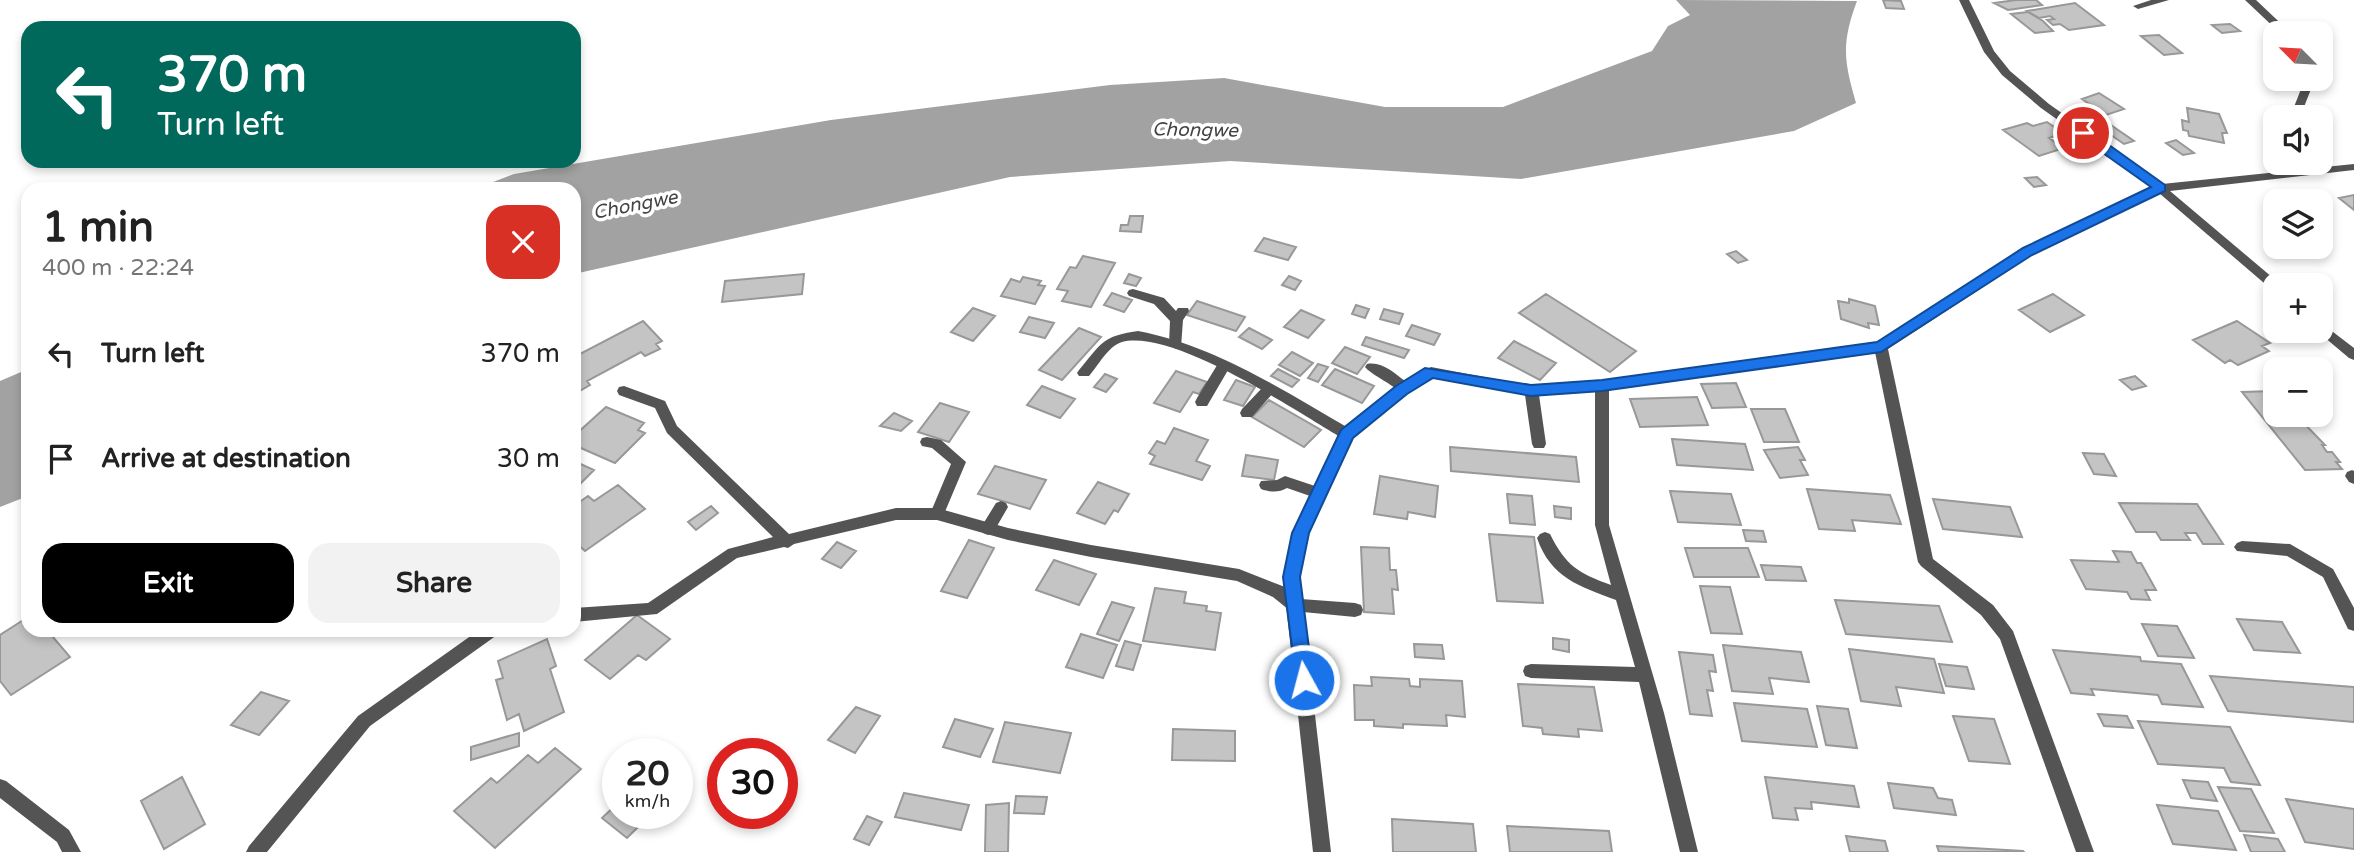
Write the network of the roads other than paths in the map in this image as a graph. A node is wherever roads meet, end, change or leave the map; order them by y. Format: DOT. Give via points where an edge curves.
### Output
graph roads {
  1 [pos="1964,0"];
  2 [pos="2164,0"];
  3 [pos="2250,0"];
  4 [pos="2138,6"];
  5 [pos="2273,21"];
  6 [pos="2333,167"];
  7 [pos="2354,167"];
  8 [pos="2263,173"];
  9 [pos="2160,188"];
  10 [pos="2263,276"];
  11 [pos="1133,293"];
  12 [pos="2333,337"];
  13 [pos="1176,344"];
  14 [pos="1881,347"];
  15 [pos="2354,355"];
  16 [pos="1224,365"];
  17 [pos="1372,367"];
  18 [pos="1084,373"];
  19 [pos="1602,386"];
  20 [pos="1404,388"];
  21 [pos="1269,390"];
  22 [pos="624,391"];
  23 [pos="1531,391"];
  24 [pos="1202,402"];
  25 [pos="1247,413"];
  26 [pos="1347,434"];
  27 [pos="927,442"];
  28 [pos="1539,444"];
  29 [pos="1266,485"];
  30 [pos="1319,493"];
  31 [pos="1001,507"];
  32 [pos="937,514"];
  33 [pos="988,529"];
  34 [pos="1545,538"];
  35 [pos="788,542"];
  36 [pos="2242,547"];
  37 [pos="1623,596"];
  38 [pos="1295,605"];
  39 [pos="1355,610"];
  40 [pos="581,615"];
  41 [pos="2354,624"];
  42 [pos="481,637"];
  43 [pos="1531,671"];
  44 [pos="1646,675"];
  45 [pos="0,787"];
  46 [pos="72,852"];
  47 [pos="255,852"];
  48 [pos="1322,852"];
  49 [pos="1689,852"];
  50 [pos="2085,852"];
  1 -- 9 [label="street" via="1989,52 2006,73"];
  2 -- 4 [label="street"];
  3 -- 5 [label="street"];
  6 -- 7 [label="street"];
  8 -- 9 [label="street"];
  9 -- 10 [label="street"];
  9 -- 14 [label="street" via="2028,252"];
  11 -- 13 [label="street" via="1159,301 1180,316"];
  12 -- 15 [label="street"];
  13 -- 16 [label="street"];
  13 -- 18 [label="street" via="1134,334 1115,338"];
  14 -- 19 [label="street"];
  14 -- 50 [label="street" via="1926,562 1987,610 2007,636"];
  16 -- 21 [label="street"];
  16 -- 24 [label="street"];
  17 -- 20 [label="street"];
  19 -- 23 [label="street"];
  19 -- 37 [label="street" via="1602,525"];
  20 -- 23 [label="street" via="1431,372"];
  20 -- 26 [label="street"];
  21 -- 25 [label="street"];
  21 -- 26 [label="street"];
  22 -- 35 [label="street" via="660,405 672,429"];
  23 -- 28 [label="street"];
  26 -- 30 [label="street"];
  27 -- 32 [label="street" via="959,462"];
  29 -- 30 [label="street" via="1285,482"];
  30 -- 38 [label="street" via="1300,533 1292,577"];
  31 -- 33 [label="street"];
  32 -- 33 [label="street"];
  32 -- 35 [label="street" via="896,514"];
  33 -- 38 [label="street" via="1121,557 1239,575 1279,592"];
  34 -- 37 [label="street" via="1549,555 1578,579"];
  35 -- 40 [label="street" via="733,553 651,610"];
  36 -- 41 [label="street" via="2290,550 2328,573"];
  37 -- 44 [label="street"];
  38 -- 39 [label="street"];
  38 -- 48 [label="street"];
  42 -- 47 [label="street" via="364,721"];
  43 -- 44 [label="street"];
  44 -- 49 [label="street"];
  45 -- 46 [label="street" via="63,836"];
}
